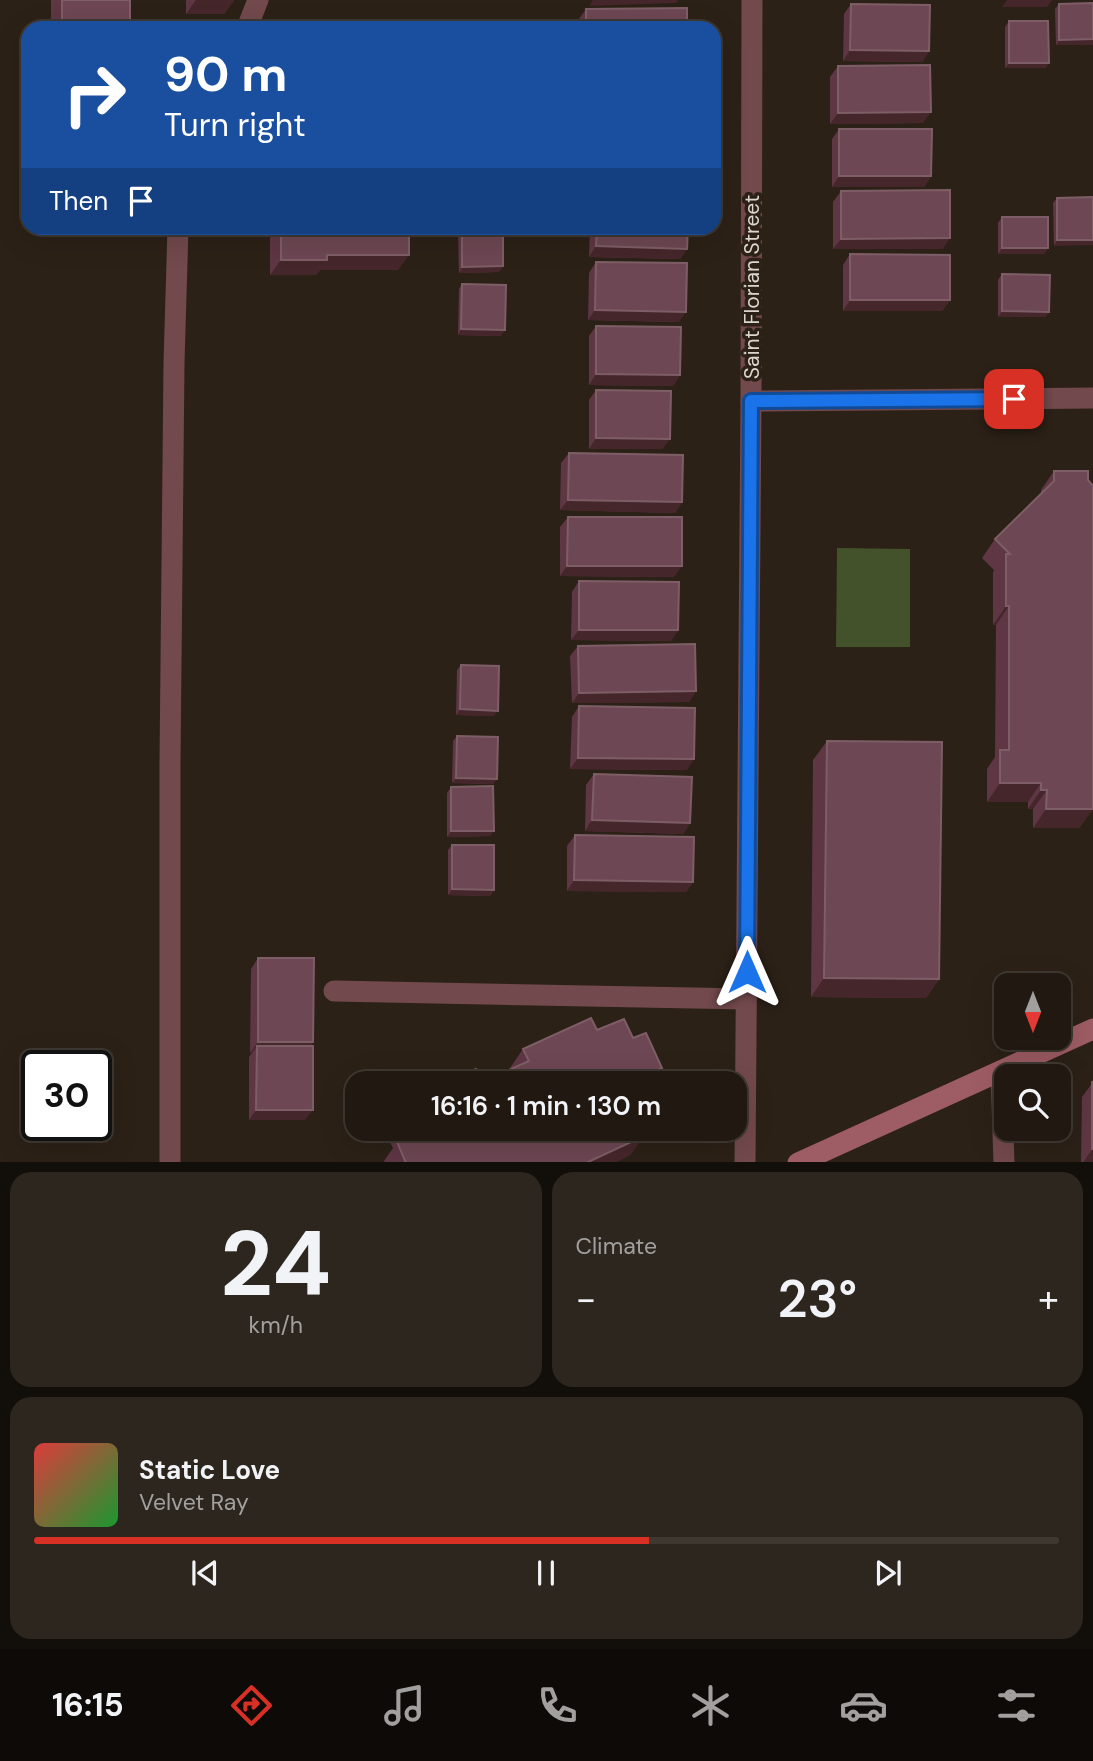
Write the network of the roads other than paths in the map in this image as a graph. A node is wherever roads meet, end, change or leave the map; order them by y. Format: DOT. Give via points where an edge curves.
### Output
graph roads {
  1 [pos="258,0"];
  2 [pos="752,0"];
  3 [pos="250,21"];
  4 [pos="178,235"];
  5 [pos="1093,398"];
  6 [pos="751,401"];
  7 [pos="334,991"];
  8 [pos="746,999"];
  9 [pos="1093,1029"];
  10 [pos="1017,1064"];
  11 [pos="994,1075"];
  12 [pos="1004,1141"];
  13 [pos="170,1162"];
  14 [pos="745,1162"];
  15 [pos="800,1162"];
  16 [pos="1004,1162"];
  1 -- 3 [label="street"];
  2 -- 6 [label="street, Saint Florian Street"];
  4 -- 13 [label="street" via="173,363"];
  5 -- 6 [label="street"];
  6 -- 8 [label="street, Saint Florian Street"];
  7 -- 8 [label="street"];
  8 -- 14 [label="street, Saint Florian Street"];
  9 -- 10 [label="street"];
  11 -- 15 [label="street"];
  12 -- 16 [label="street"];
}
